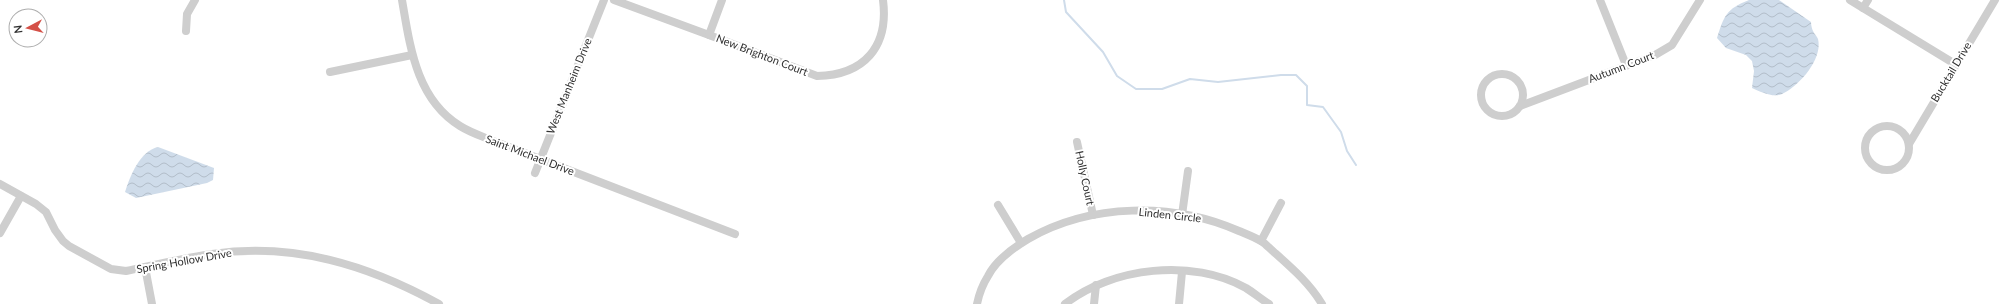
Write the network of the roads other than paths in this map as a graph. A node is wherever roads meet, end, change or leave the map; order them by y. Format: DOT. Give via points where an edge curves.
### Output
graph roads {
  1 [pos="195,0"];
  2 [pos="402,0"];
  3 [pos="604,0"];
  4 [pos="614,0"];
  5 [pos="722,0"];
  6 [pos="883,0"];
  7 [pos="1600,0"];
  8 [pos="1700,0"];
  9 [pos="1850,0"];
  10 [pos="1868,0"];
  11 [pos="1995,0"];
  12 [pos="1863,8"];
  13 [pos="186,31"];
  14 [pos="709,35"];
  15 [pos="412,55"];
  16 [pos="1955,64"];
  17 [pos="1626,65"];
  18 [pos="330,72"];
  19 [pos="1520,106"];
  20 [pos="1077,142"];
  21 [pos="1909,144"];
  22 [pos="540,158"];
  23 [pos="1188,171"];
  24 [pos="535,173"];
  25 [pos="0,184"];
  26 [pos="21,196"];
  27 [pos="1281,203"];
  28 [pos="998,205"];
  29 [pos="1093,215"];
  30 [pos="1182,215"];
  31 [pos="0,233"];
  32 [pos="735,234"];
  33 [pos="1261,241"];
  34 [pos="1021,243"];
  35 [pos="145,267"];
  36 [pos="1182,272"];
  37 [pos="1096,285"];
  38 [pos="1266,303"];
  39 [pos="152,304"];
  40 [pos="439,304"];
  41 [pos="977,304"];
  42 [pos="1065,304"];
  43 [pos="1094,304"];
  44 [pos="1179,304"];
  45 [pos="1322,304"];
  1 -- 13 [label="street" via="187,14"];
  2 -- 15 [label="street, Saint Michael Drive"];
  3 -- 22 [label="street, West Manheim Drive"];
  4 -- 14 [label="street, New Brighton Court"];
  5 -- 14 [label="street, New Brighton Court"];
  6 -- 14 [label="street, New Brighton Court" via="884,29 878,44 862,63 850,71 834,76 817,76 797,70"];
  7 -- 17 [label="street"];
  8 -- 17 [label="street, Autumn Court" via="1672,45 1655,55"];
  9 -- 12 [label="street"];
  10 -- 12 [label="street"];
  11 -- 16 [label="street, Bucktail Drive"];
  12 -- 16 [label="street"];
  15 -- 18 [label="street"];
  15 -- 22 [label="street, Saint Michael Drive" via="423,85 446,115 460,126"];
  16 -- 21 [label="street, Bucktail Drive"];
  17 -- 19 [label="street, Autumn Court"];
  19 -- 19 [label="street, Autumn Court" via="1523,100 1522,88 1510,75 1498,74 1489,78 1483,85 1482,100 1484,106 1492,113 1499,116 1509,115"];
  20 -- 29 [label="street, Holly Court"];
  21 -- 21 [label="street, Bucktail Drive" via="1903,133 1888,125 1880,126 1870,133 1864,148 1868,159 1875,166 1887,170 1894,169 1906,160"];
  22 -- 24 [label="street, West Manheim Drive"];
  22 -- 32 [label="street, Saint Michael Drive"];
  23 -- 30 [label="street"];
  25 -- 26 [label="street, Spring Hollow Drive"];
  26 -- 31 [label="street"];
  26 -- 35 [label="street, Spring Hollow Drive" via="46,212 62,241 69,246 112,269 126,271"];
  27 -- 33 [label="street"];
  28 -- 34 [label="street"];
  29 -- 30 [label="street, Linden Circle" via="1138,211"];
  29 -- 34 [label="street, Linden Circle" via="1069,221"];
  30 -- 33 [label="street, Linden Circle" via="1217,222"];
  33 -- 45 [label="street, Linden Circle" via="1293,268"];
  34 -- 41 [label="street, Linden Circle" via="1004,256 988,275"];
  35 -- 39 [label="street"];
  35 -- 40 [label="street, Spring Hollow Drive" via="212,254 238,252 274,252 321,257 384,277"];
  36 -- 37 [label="street" via="1155,270 1131,274"];
  36 -- 38 [label="street" via="1209,275 1230,282 1245,288"];
  36 -- 44 [label="street"];
  37 -- 42 [label="street"];
  37 -- 43 [label="street"];
}
